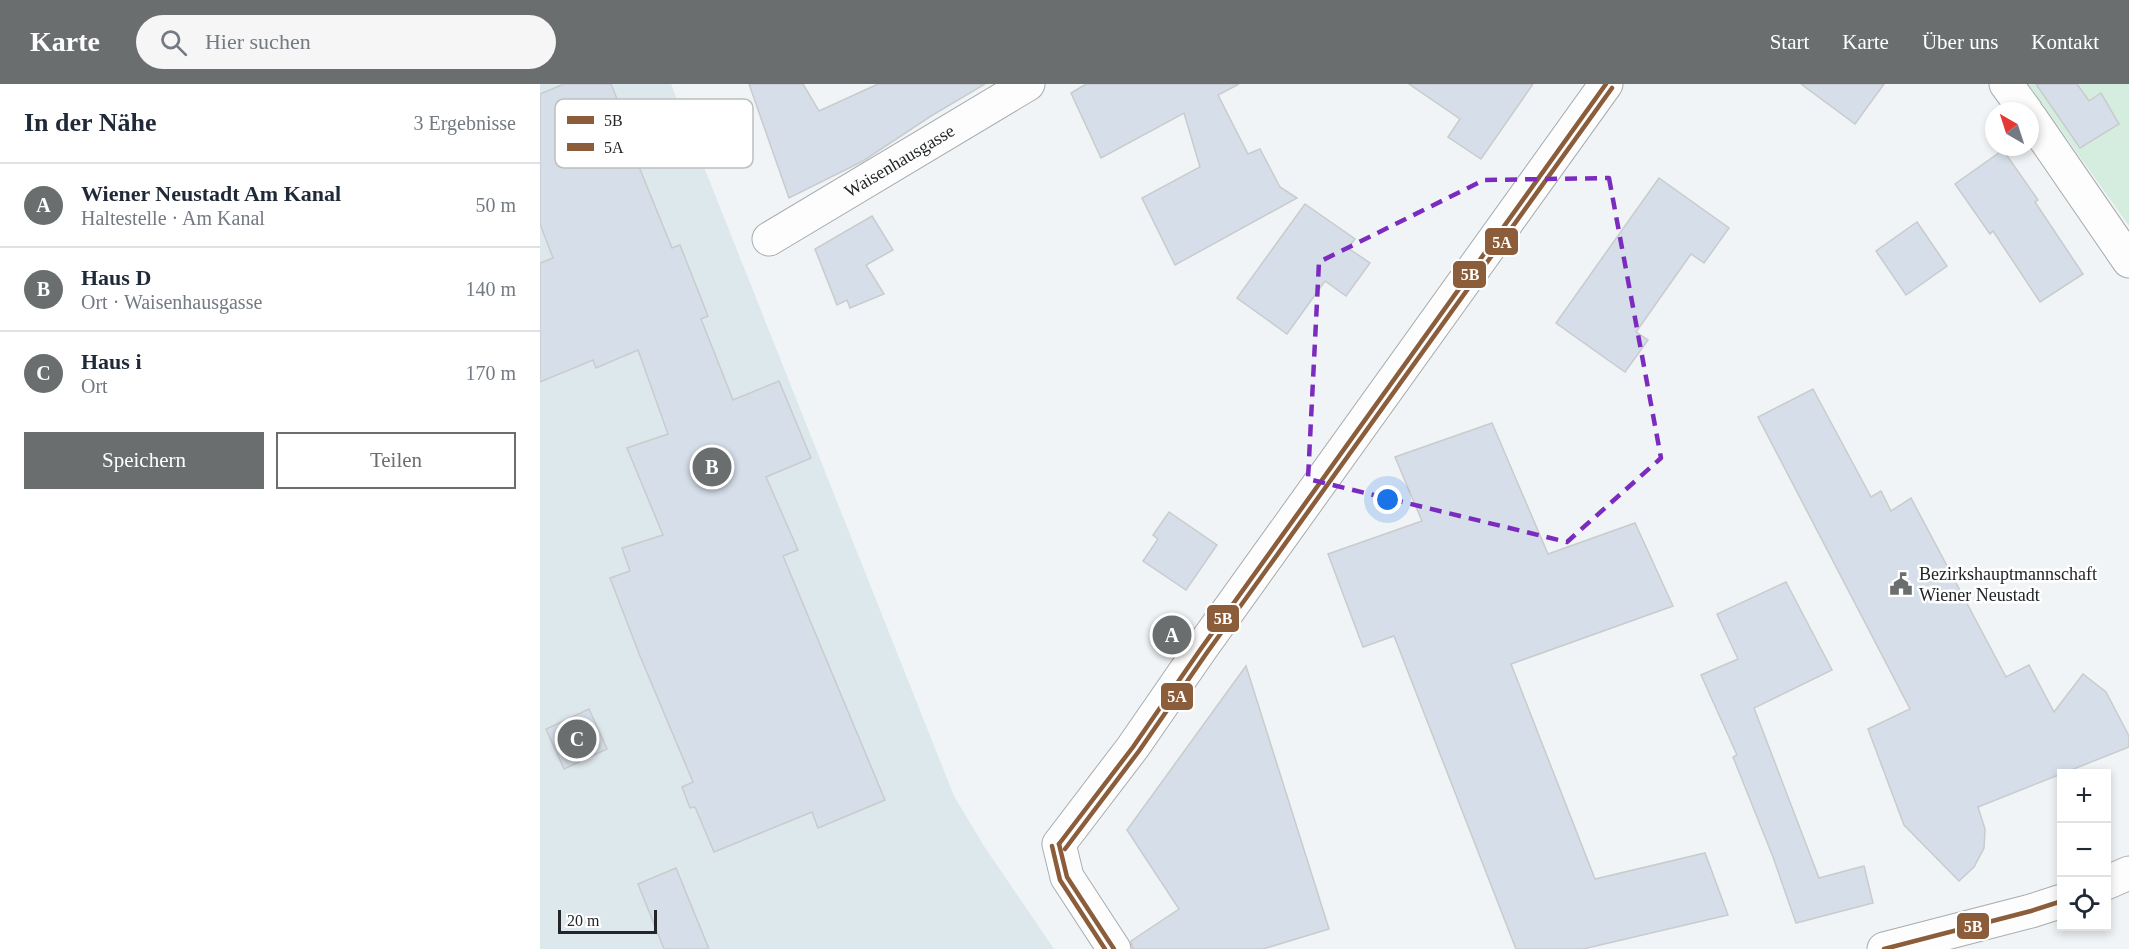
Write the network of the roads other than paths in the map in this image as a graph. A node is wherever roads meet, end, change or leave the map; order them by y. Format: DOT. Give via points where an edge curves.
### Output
graph roads {
  1 [pos="1028,84"];
  2 [pos="1606,84"];
  3 [pos="2006,84"];
  4 [pos="2019,102"];
  5 [pos="2039,130"];
  6 [pos="769,239"];
  7 [pos="2129,261"];
  8 [pos="2129,873"];
  9 [pos="2111,881"];
  10 [pos="2057,902"];
  11 [pos="1114,949"];
  12 [pos="1884,949"];
  1 -- 6 [label="street, Waisenhausgasse"];
  2 -- 11 [label="street" via="1133,747 1059,844 1067,877"];
  3 -- 4 [label="street"];
  5 -- 7 [label="street"];
  8 -- 9 [label="street"];
  10 -- 12 [label="street"];
}
